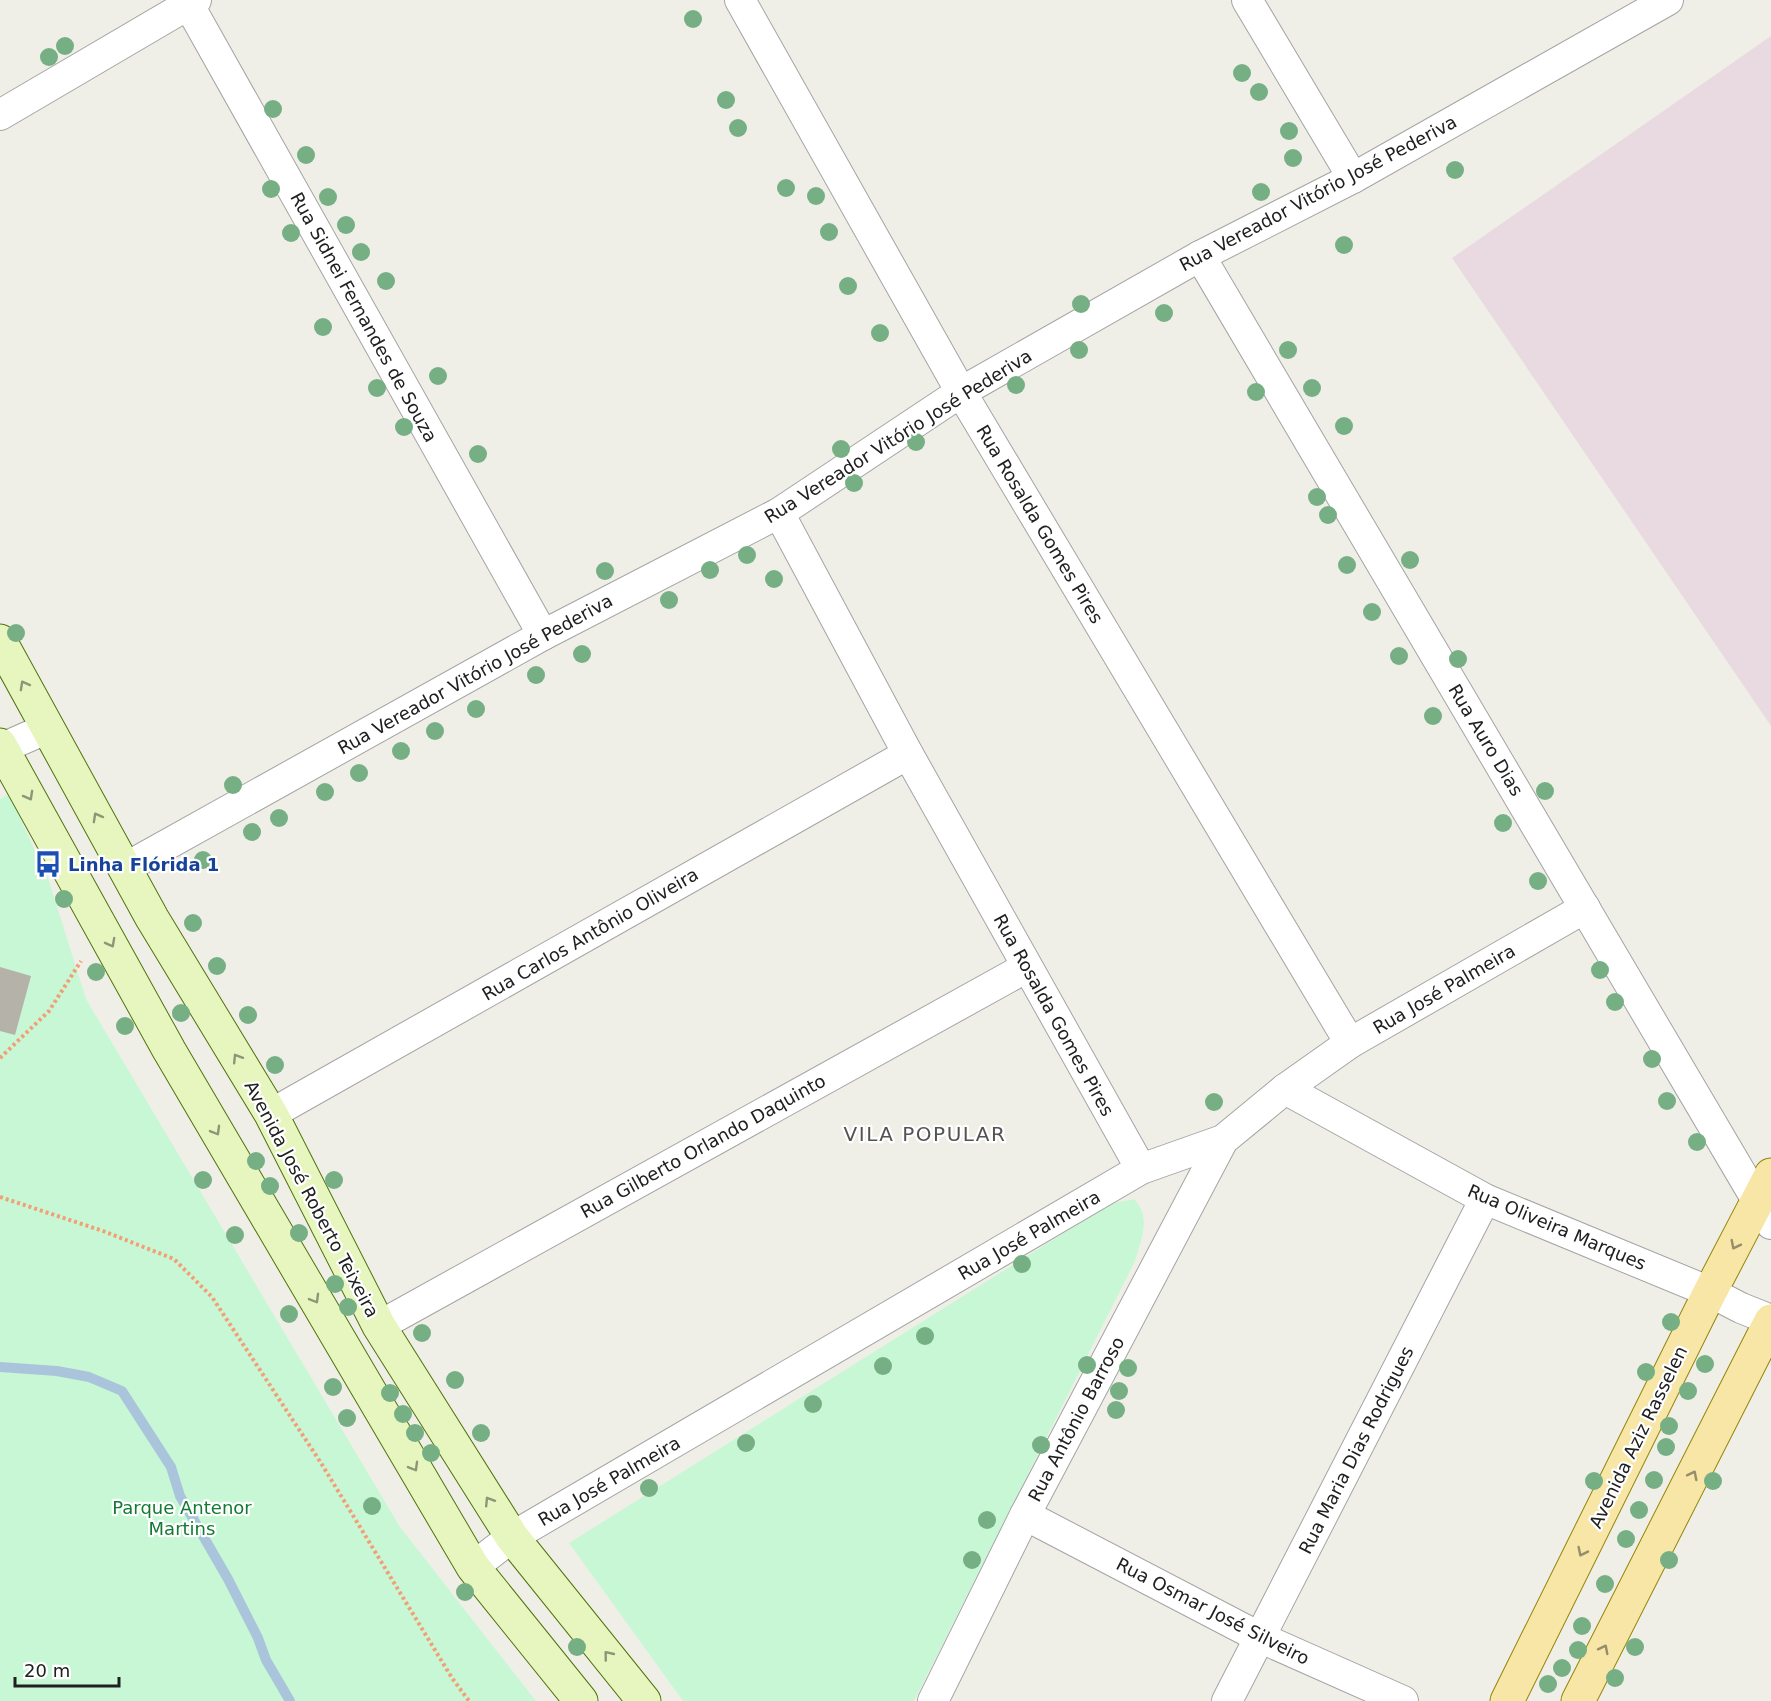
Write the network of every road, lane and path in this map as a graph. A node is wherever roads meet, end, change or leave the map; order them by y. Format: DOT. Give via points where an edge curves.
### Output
graph roads {
  1 [pos="740,0"];
  2 [pos="1247,0"];
  3 [pos="1668,0"];
  4 [pos="190,2"];
  5 [pos="0,114"];
  6 [pos="1353,178"];
  7 [pos="1200,256"];
  8 [pos="961,392"];
  9 [pos="779,513"];
  10 [pos="543,635"];
  11 [pos="0,641"];
  12 [pos="48,728"];
  13 [pos="1,748"];
  14 [pos="908,753"];
  15 [pos="125,868"];
  16 [pos="82,891"];
  17 [pos="1585,908"];
  18 [pos="102,927"];
  19 [pos="1027,967"];
  20 [pos="1350,1043"];
  21 [pos="0,1058"];
  22 [pos="1284,1089"];
  23 [pos="272,1114"];
  24 [pos="1222,1140"];
  25 [pos="1141,1169"];
  26 [pos="0,1197"];
  27 [pos="1485,1199"];
  28 [pos="1766,1200"];
  29 [pos="1710,1292"];
  30 [pos="1771,1320"];
  31 [pos="379,1326"];
  32 [pos="1025,1515"];
  33 [pos="512,1537"];
  34 [pos="473,1567"];
  35 [pos="1259,1637"];
  36 [pos="469,1701"];
  37 [pos="581,1701"];
  38 [pos="644,1701"];
  39 [pos="933,1701"];
  40 [pos="1227,1701"];
  41 [pos="1403,1701"];
  42 [pos="1507,1701"];
  43 [pos="1578,1701"];
  1 -- 8 [label="street, Rua Rosalda Gomes Pires"];
  2 -- 6 [label="street"];
  3 -- 6 [label="street, Rua Vereador Vitório José Pederiva"];
  4 -- 5 [label="street"];
  4 -- 10 [label="street, Rua Sidnei Fernandes de Souza"];
  6 -- 7 [label="street, Rua Vereador Vitório José Pederiva"];
  7 -- 8 [label="street, Rua Vereador Vitório José Pederiva"];
  7 -- 17 [label="street, Rua Auro Dias"];
  8 -- 9 [label="street, Rua Vereador Vitório José Pederiva"];
  8 -- 20 [label="street, Rua Rosalda Gomes Pires"];
  9 -- 10 [label="street, Rua Vereador Vitório José Pederiva"];
  9 -- 14 [label="street, Rua Rosalda Gomes Pires"];
  10 -- 15 [label="street, Rua Vereador Vitório José Pederiva"];
  12 -- 11 [label="street, Avenida José Roberto Teixeira, one-way"];
  12 -- 13 [label="street"];
  15 -- 12 [label="street, Avenida José Roberto Teixeira, one-way"];
  13 -- 16 [label="street, one-way"];
  14 -- 19 [label="street, Rua Rosalda Gomes Pires"];
  14 -- 23 [label="street, Rua Carlos Antônio Oliveira"];
  15 -- 16 [label="street"];
  23 -- 15 [label="street, Avenida José Roberto Teixeira, one-way"];
  16 -- 18 [label="street"];
  17 -- 20 [label="street, Rua José Palmeira"];
  17 -- 28 [label="street, Rua Auro Dias"];
  18 -- 21 [label="path" via="49,1011"];
  18 -- 34 [label="street, one-way" via="174,1060"];
  19 -- 25 [label="street, Rua Rosalda Gomes Pires"];
  19 -- 31 [label="street, Rua Gilberto Orlando Daquinto"];
  20 -- 22 [label="street, Rua José Palmeira"];
  22 -- 24 [label="street, Rua José Palmeira"];
  22 -- 27 [label="street, Rua Oliveira Marques"];
  23 -- 31 [label="street, Avenida José Roberto Teixeira"];
  24 -- 25 [label="street, Rua José Palmeira"];
  24 -- 32 [label="street, Rua Antônio Barroso"];
  25 -- 33 [label="street, Rua José Palmeira"];
  26 -- 36 [label="path" via="174,1258 212,1297"];
  27 -- 29 [label="street, Rua Oliveira Marques"];
  27 -- 35 [label="street, Rua Maria Dias Rodrigues"];
  28 -- 29 [label="main road, Avenida Aziz Rasselen, one-way"];
  29 -- 30 [label="street, Rua Oliveira Marques"];
  29 -- 42 [label="main road, Avenida Aziz Rasselen, one-way"];
  43 -- 30 [label="main road, one-way"];
  33 -- 31 [label="street, Avenida José Roberto Teixeira, one-way"];
  32 -- 35 [label="street, Rua Osmar José Silveiro"];
  32 -- 39 [label="street, Rua Antônio Barroso"];
  33 -- 34 [label="street, Rua José Palmeira"];
  38 -- 33 [label="street, Avenida José Roberto Teixeira, one-way"];
  34 -- 37 [label="street"];
  35 -- 40 [label="street, Rua Maria Dias Rodrigues"];
  35 -- 41 [label="street, Rua Osmar José Silveiro"];
}
